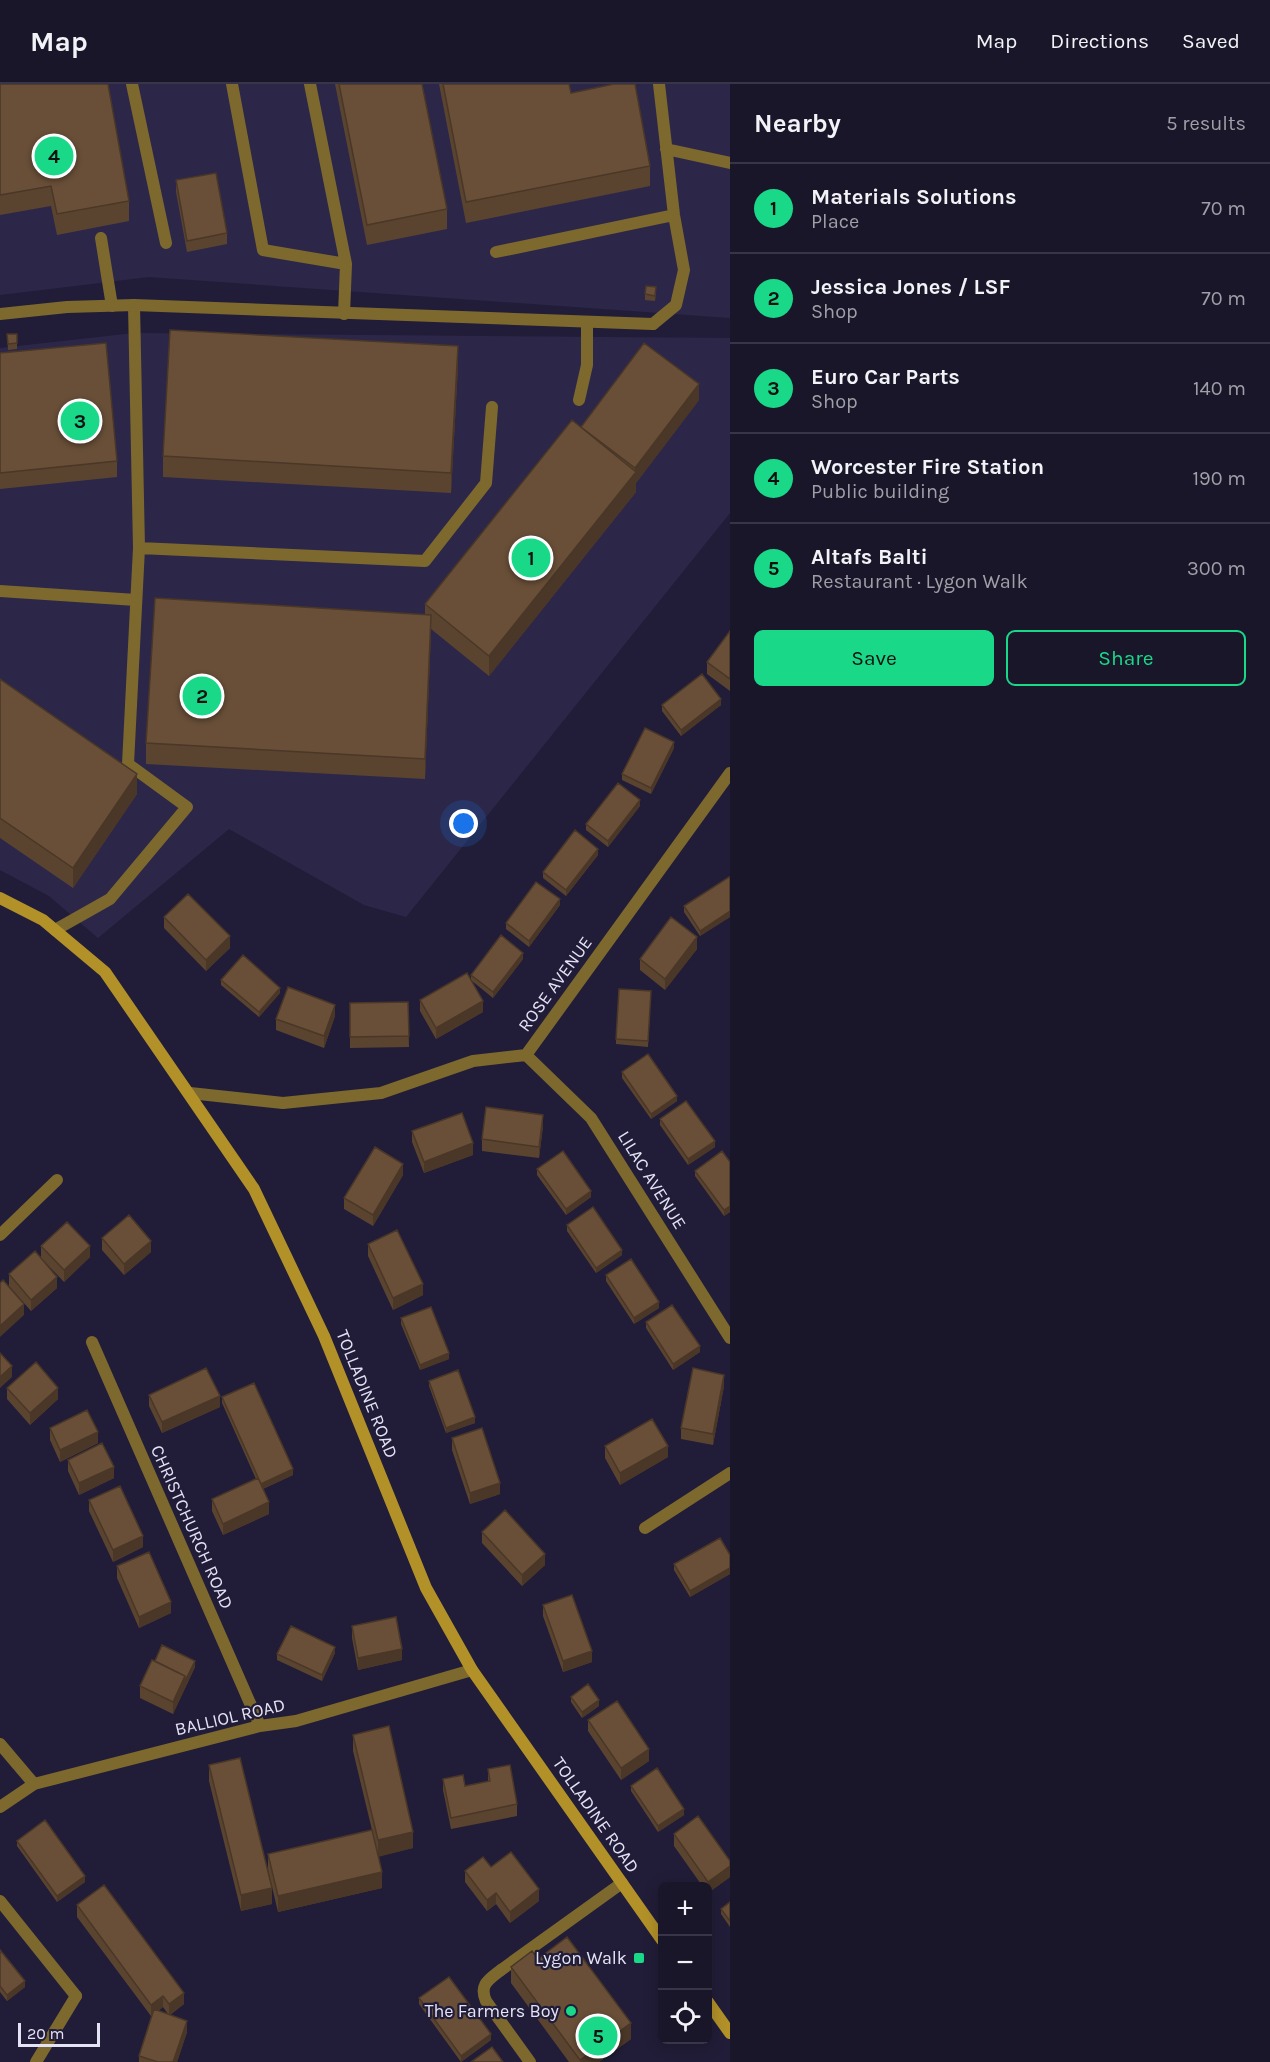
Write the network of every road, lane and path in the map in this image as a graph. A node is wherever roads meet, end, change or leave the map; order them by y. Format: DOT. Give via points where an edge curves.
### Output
graph roads {
  1 [pos="132,84"];
  2 [pos="232,84"];
  3 [pos="310,84"];
  4 [pos="659,84"];
  5 [pos="666,149"];
  6 [pos="730,163"];
  7 [pos="674,215"];
  8 [pos="100,238"];
  9 [pos="166,243"];
  10 [pos="496,252"];
  11 [pos="346,264"];
  12 [pos="134,305"];
  13 [pos="112,306"];
  14 [pos="0,314"];
  15 [pos="344,314"];
  16 [pos="587,322"];
  17 [pos="579,400"];
  18 [pos="492,407"];
  19 [pos="139,548"];
  20 [pos="0,591"];
  21 [pos="136,600"];
  22 [pos="728,779"];
  23 [pos="0,898"];
  24 [pos="54,930"];
  25 [pos="526,1055"];
  26 [pos="190,1093"];
  27 [pos="57,1180"];
  28 [pos="0,1235"];
  29 [pos="730,1338"];
  30 [pos="92,1342"];
  31 [pos="730,1473"];
  32 [pos="645,1528"];
  33 [pos="472,1670"];
  34 [pos="260,1726"];
  35 [pos="0,1744"];
  36 [pos="34,1784"];
  37 [pos="0,1807"];
  38 [pos="622,1883"];
  39 [pos="0,1901"];
  40 [pos="660,1936"];
  41 [pos="712,2008"];
  42 [pos="730,2033"];
  43 [pos="36,2062"];
  44 [pos="530,2062"];
  1 -- 9 [label="street"];
  2 -- 11 [label="street" via="263,250"];
  3 -- 11 [label="street"];
  4 -- 5 [label="street"];
  5 -- 6 [label="street"];
  5 -- 7 [label="street"];
  7 -- 10 [label="street"];
  7 -- 16 [label="street" via="684,270 676,305 653,324"];
  8 -- 13 [label="street"];
  11 -- 15 [label="street"];
  12 -- 13 [label="street"];
  12 -- 15 [label="street"];
  12 -- 19 [label="street"];
  13 -- 14 [label="street"];
  15 -- 16 [label="street"];
  16 -- 17 [label="street" via="587,365"];
  18 -- 19 [label="street" via="486,483 425,561"];
  19 -- 21 [label="street"];
  20 -- 21 [label="street"];
  21 -- 24 [label="street" via="128,764 187,807 110,899"];
  22 -- 25 [label="street, ROSE AVENUE"];
  23 -- 24 [label="main road, TOLLADINE ROAD"];
  24 -- 26 [label="main road, TOLLADINE ROAD" via="105,972"];
  25 -- 26 [label="street, ROSE AVENUE" via="473,1061 381,1093 283,1103"];
  25 -- 29 [label="street, LILAC AVENUE" via="591,1118"];
  26 -- 33 [label="main road, TOLLADINE ROAD" via="254,1189 324,1336 426,1588"];
  27 -- 28 [label="street"];
  30 -- 34 [label="street, CHRISTCHURCH ROAD"];
  31 -- 32 [label="street"];
  33 -- 34 [label="street, BALLIOL ROAD" via="296,1721"];
  33 -- 38 [label="main road, TOLLADINE ROAD"];
  34 -- 36 [label="street, BALLIOL ROAD"];
  35 -- 36 [label="street"];
  36 -- 37 [label="street, BALLIOL ROAD"];
  38 -- 40 [label="main road, TOLLADINE ROAD"];
  38 -- 44 [label="street" via="485,1982 482,1992 486,2001"];
  39 -- 43 [label="street" via="76,1996"];
  41 -- 42 [label="main road"];
}
